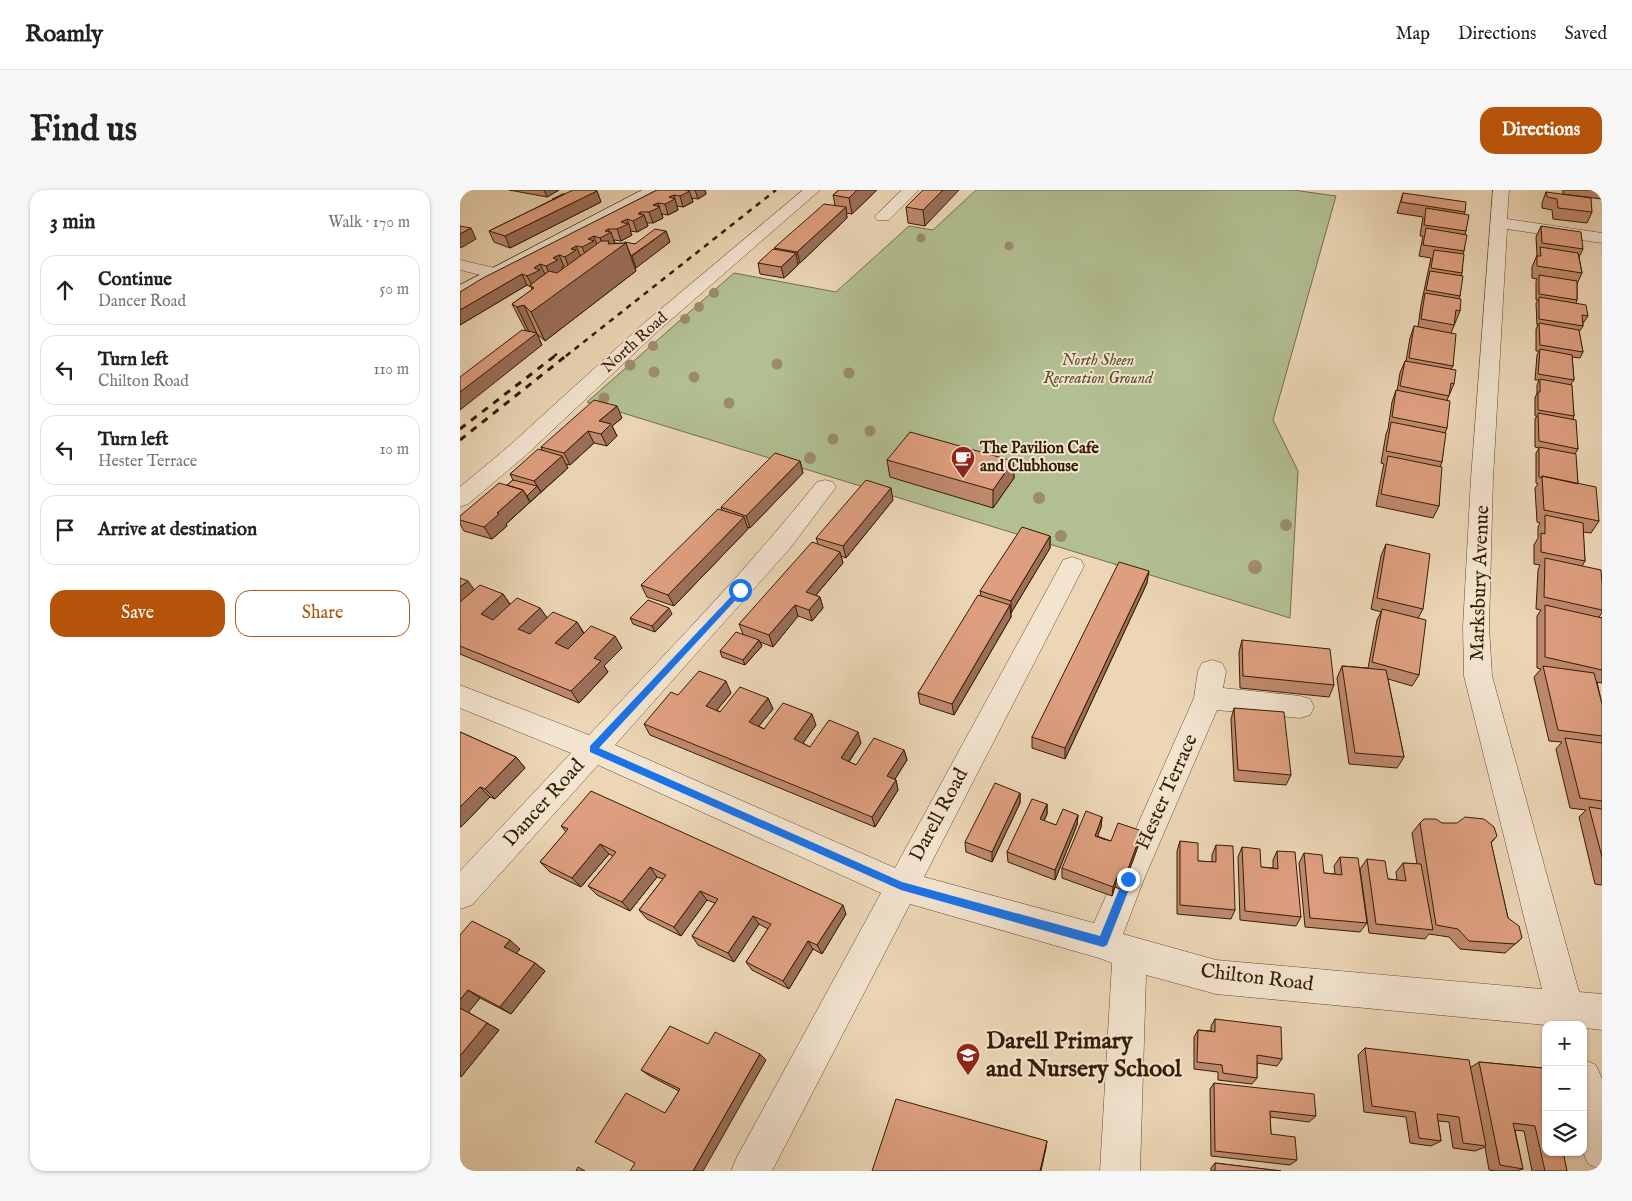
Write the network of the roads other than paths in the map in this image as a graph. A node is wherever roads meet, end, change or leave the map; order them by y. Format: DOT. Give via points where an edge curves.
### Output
graph roads {
  1 [pos="649,190"];
  2 [pos="812,190"];
  3 [pos="910,190"];
  4 [pos="1501,190"];
  5 [pos="883,217"];
  6 [pos="1499,223"];
  7 [pos="1602,238"];
  8 [pos="460,265"];
  9 [pos="493,274"];
  10 [pos="460,292"];
  11 [pos="825,487"];
  12 [pos="460,499"];
  13 [pos="1072,566"];
  14 [pos="460,696"];
  15 [pos="1300,706"];
  16 [pos="593,749"];
  17 [pos="901,886"];
  18 [pos="460,894"];
  19 [pos="1116,948"];
  20 [pos="1602,1012"];
  21 [pos="1567,1016"];
  22 [pos="1587,1093"];
  23 [pos="1602,1150"];
  24 [pos="751,1171"];
  25 [pos="1120,1171"];
  1 -- 9 [label="street"];
  2 -- 12 [label="street, North Road" via="650,328"];
  3 -- 5 [label="street"];
  4 -- 6 [label="street, Marksbury Avenue"];
  6 -- 7 [label="street"];
  6 -- 21 [label="street, Marksbury Avenue" via="1478,552 1476,656 1478,676"];
  8 -- 9 [label="street"];
  9 -- 10 [label="street"];
  11 -- 16 [label="street, Dancer Road" via="740,590"];
  13 -- 17 [label="street, Darell Road"];
  14 -- 16 [label="street, Chilton Road"];
  15 -- 19 [label="street, Hester Terrace" via="1210,684 1128,879"];
  16 -- 17 [label="street, Chilton Road"];
  16 -- 18 [label="street, Dancer Road"];
  17 -- 19 [label="street, Chilton Road"];
  17 -- 24 [label="street, Darell Road"];
  19 -- 21 [label="street, Chilton Road" via="1216,976"];
  19 -- 25 [label="street, Hester Terrace"];
  20 -- 21 [label="street, Chilton Road"];
  22 -- 23 [label="street"];
}
